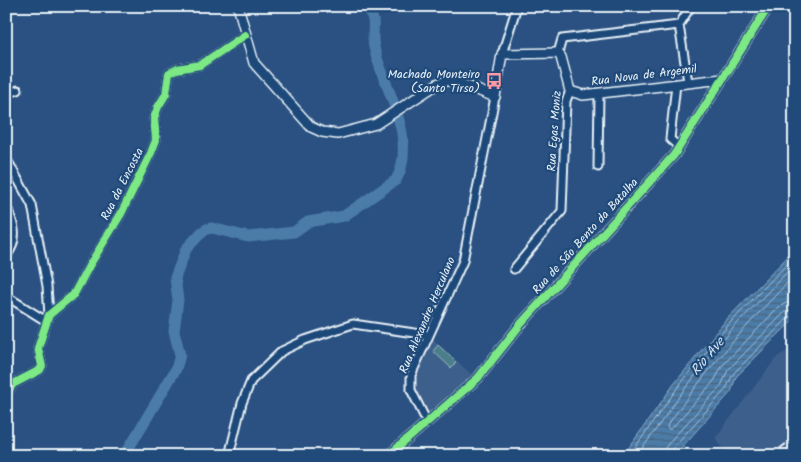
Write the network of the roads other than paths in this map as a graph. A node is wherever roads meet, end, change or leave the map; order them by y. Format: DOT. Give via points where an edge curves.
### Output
graph roads {
  1 [pos="238,6"];
  2 [pos="517,6"];
  3 [pos="691,6"];
  4 [pos="769,6"];
  5 [pos="679,25"];
  6 [pos="245,35"];
  7 [pos="558,52"];
  8 [pos="502,54"];
  9 [pos="722,79"];
  10 [pos="688,82"];
  11 [pos="676,84"];
  12 [pos="18,90"];
  13 [pos="570,91"];
  14 [pos="599,93"];
  15 [pos="6,94"];
  16 [pos="495,97"];
  17 [pos="679,147"];
  18 [pos="6,158"];
  19 [pos="598,167"];
  20 [pos="6,205"];
  21 [pos="6,256"];
  22 [pos="514,269"];
  23 [pos="6,296"];
  24 [pos="48,318"];
  25 [pos="428,335"];
  26 [pos="10,382"];
  27 [pos="6,394"];
  28 [pos="427,422"];
  29 [pos="228,456"];
  30 [pos="388,456"];
  1 -- 6 [label="street"];
  2 -- 8 [label="street"];
  3 -- 5 [label="street"];
  4 -- 9 [label="street, Rua de São Bento da Batalha"];
  5 -- 7 [label="street" via="562,39"];
  5 -- 10 [label="street"];
  6 -- 16 [label="street" via="254,63 311,127 322,132 338,134 376,124 439,82 451,80"];
  6 -- 24 [label="street, Rua da Encosta" via="200,65 177,68 169,73 166,94 154,118 156,140 128,202 74,294"];
  7 -- 8 [label="street"];
  7 -- 13 [label="street, Rua Egas Moniz"];
  8 -- 16 [label="street"];
  9 -- 10 [label="street, Rua Nova de Argemil"];
  9 -- 17 [label="street, Rua de São Bento da Batalha"];
  10 -- 11 [label="street, Rua Nova de Argemil"];
  11 -- 14 [label="street, Rua Nova de Argemil"];
  11 -- 17 [label="street" via="670,139"];
  12 -- 15 [label="street"];
  13 -- 14 [label="street, Rua Nova de Argemil" via="583,95"];
  13 -- 22 [label="street, Rua Egas Moniz" via="566,101 562,211"];
  14 -- 19 [label="street"];
  16 -- 25 [label="street, Rua Alexandre Herculano" via="463,261"];
  17 -- 28 [label="street, Rua de São Bento da Batalha" via="520,325 478,378"];
  18 -- 24 [label="street" via="32,205 46,286"];
  20 -- 21 [label="street" via="15,239"];
  23 -- 24 [label="street"];
  24 -- 26 [label="street" via="38,348 40,370"];
  25 -- 28 [label="street, Rua Alexandre Herculano" via="411,375 411,390"];
  25 -- 29 [label="street" via="353,324 282,350 251,382"];
  26 -- 27 [label="street"];
  28 -- 30 [label="street, Rua de São Bento da Batalha"];
}
